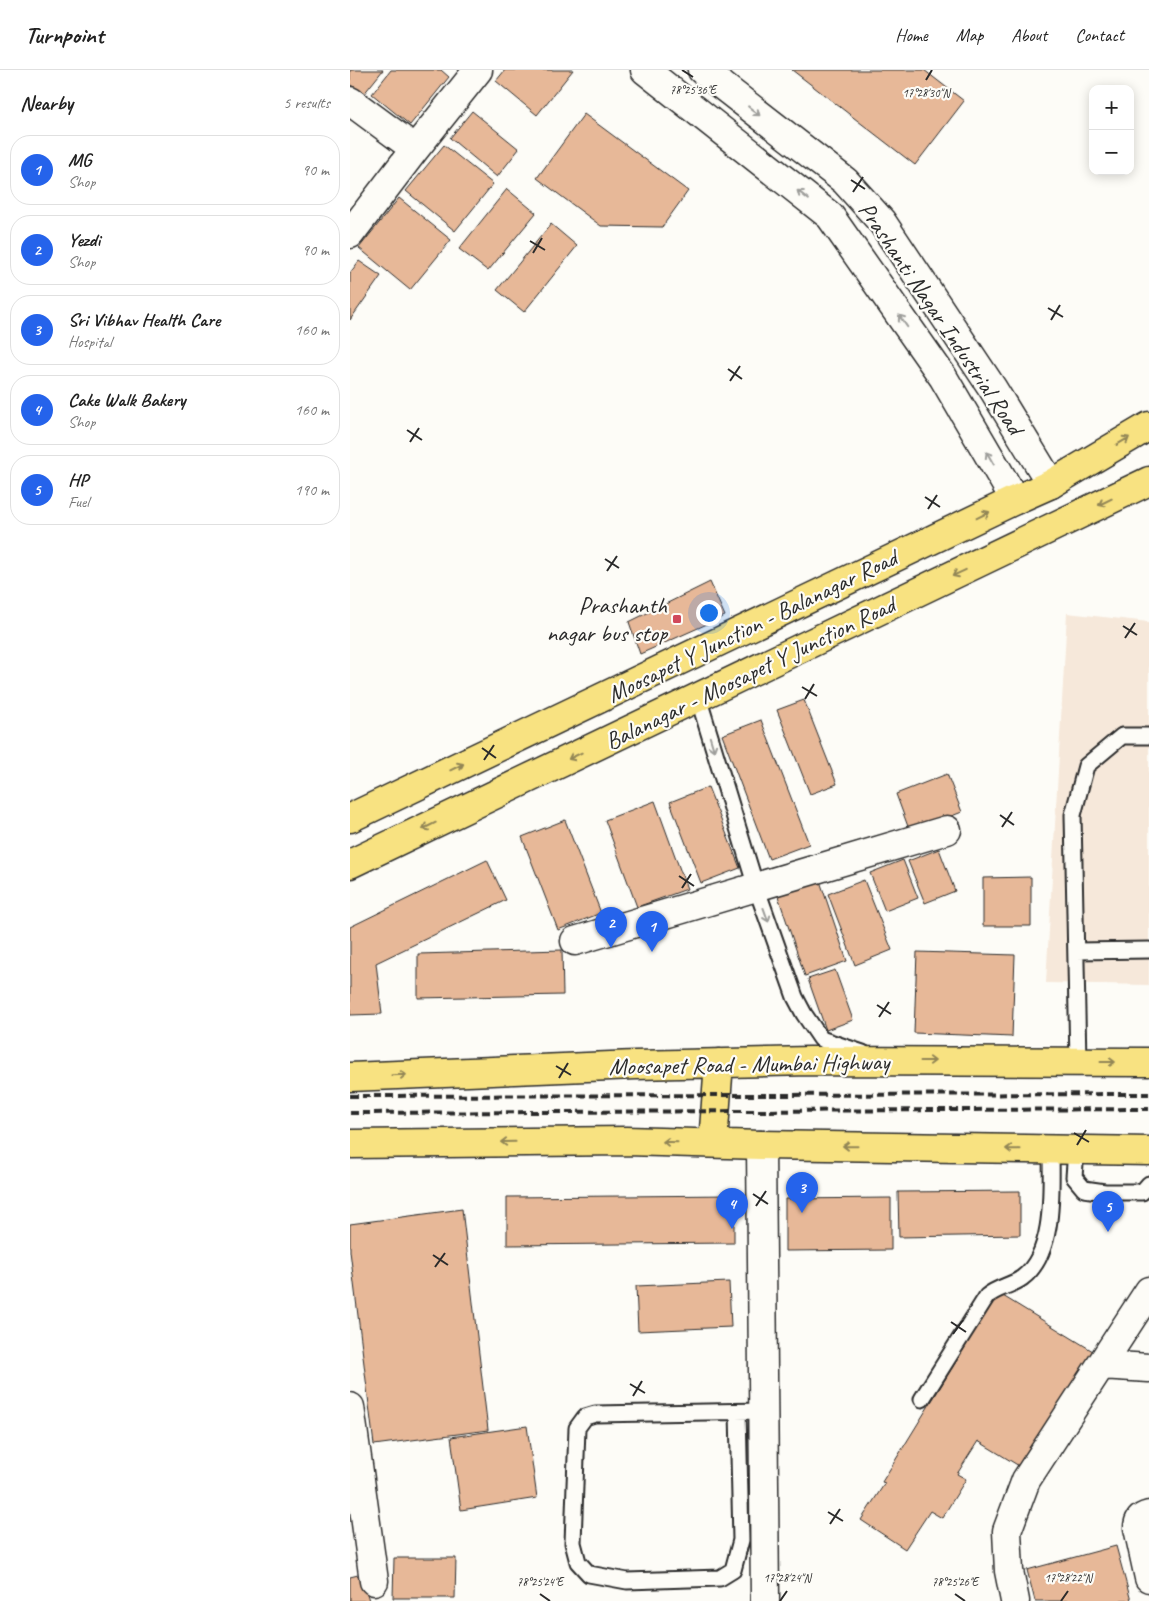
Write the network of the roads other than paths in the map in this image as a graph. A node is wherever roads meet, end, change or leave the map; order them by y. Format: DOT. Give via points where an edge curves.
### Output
graph roads {
  1 [pos="478,70"];
  2 [pos="645,70"];
  3 [pos="702,70"];
  4 [pos="350,100"];
  5 [pos="415,150"];
  6 [pos="350,234"];
  7 [pos="1149,426"];
  8 [pos="1149,481"];
  9 [pos="1051,484"];
  10 [pos="1015,500"];
  11 [pos="698,697"];
  12 [pos="1149,736"];
  13 [pos="350,818"];
  14 [pos="947,830"];
  15 [pos="350,864"];
  16 [pos="756,887"];
  17 [pos="576,941"];
  18 [pos="1149,950"];
  19 [pos="1076,951"];
  20 [pos="892,1061"];
  21 [pos="1078,1062"];
  22 [pos="1149,1062"];
  23 [pos="719,1063"];
  24 [pos="350,1077"];
  25 [pos="713,1143"];
  26 [pos="350,1144"];
  27 [pos="761,1145"];
  28 [pos="1064,1150"];
  29 [pos="1149,1152"];
  30 [pos="1149,1184"];
  31 [pos="1149,1291"];
  32 [pos="1101,1366"];
  33 [pos="1149,1368"];
  34 [pos="922,1399"];
  35 [pos="350,1407"];
  36 [pos="750,1412"];
  37 [pos="1149,1515"];
  38 [pos="1149,1578"];
  39 [pos="374,1581"];
  40 [pos="765,1601"];
  41 [pos="1015,1601"];
  1 -- 5 [label="street"];
  10 -- 2 [label="street, Prashanti Nagar Industrial Road, one-way" via="943,377 830,216"];
  3 -- 9 [label="street, Prashanti Nagar Industrial Road, one-way" via="846,181 882,222 993,389"];
  4 -- 5 [label="street"];
  5 -- 6 [label="street"];
  9 -- 7 [label="main road, Moosapet Y Junction - Balanagar Road, one-way"];
  8 -- 11 [label="main road, Balanagar - Moosapet Y Junction Road, one-way"];
  9 -- 10 [label="main road, Moosapet Y Junction - Balanagar Road"];
  13 -- 10 [label="main road, Moosapet Y Junction - Balanagar Road, one-way"];
  11 -- 15 [label="main road, Balanagar - Moosapet Y Junction Road, one-way"];
  11 -- 16 [label="lane, one-way"];
  12 -- 19 [label="lane" via="1122,736 1086,766 1073,815"];
  14 -- 16 [label="street"];
  16 -- 17 [label="street"];
  16 -- 20 [label="lane, one-way" via="795,997 821,1038"];
  18 -- 19 [label="lane"];
  19 -- 21 [label="lane"];
  20 -- 21 [label="main road, Moosapet Road - Mumbai Highway, one-way"];
  20 -- 23 [label="main road, Moosapet Road - Mumbai Highway"];
  21 -- 22 [label="main road, Moosapet Road - Mumbai Highway, one-way"];
  24 -- 23 [label="main road, Moosapet Road - Mumbai Highway, one-way"];
  23 -- 25 [label="main road"];
  25 -- 26 [label="main road, one-way"];
  25 -- 27 [label="main road"];
  28 -- 27 [label="main road, one-way"];
  27 -- 36 [label="street"];
  28 -- 29 [label="main road"];
  28 -- 30 [label="lane" via="1074,1177 1084,1188 1105,1192 1142,1192"];
  28 -- 34 [label="lane" via="1051,1195 1048,1227 1040,1257 1022,1278 988,1296"];
  31 -- 32 [label="street"];
  32 -- 33 [label="street"];
  32 -- 41 [label="street" via="1026,1480 1007,1531 1009,1571"];
  35 -- 39 [label="street"];
  36 -- 36 [label="lane" via="585,1416 577,1428 573,1544 578,1562 589,1574 628,1581 720,1578 733,1570 741,1540"];
  36 -- 40 [label="street"];
  37 -- 38 [label="street" via="1142,1516 1138,1528"];
}
